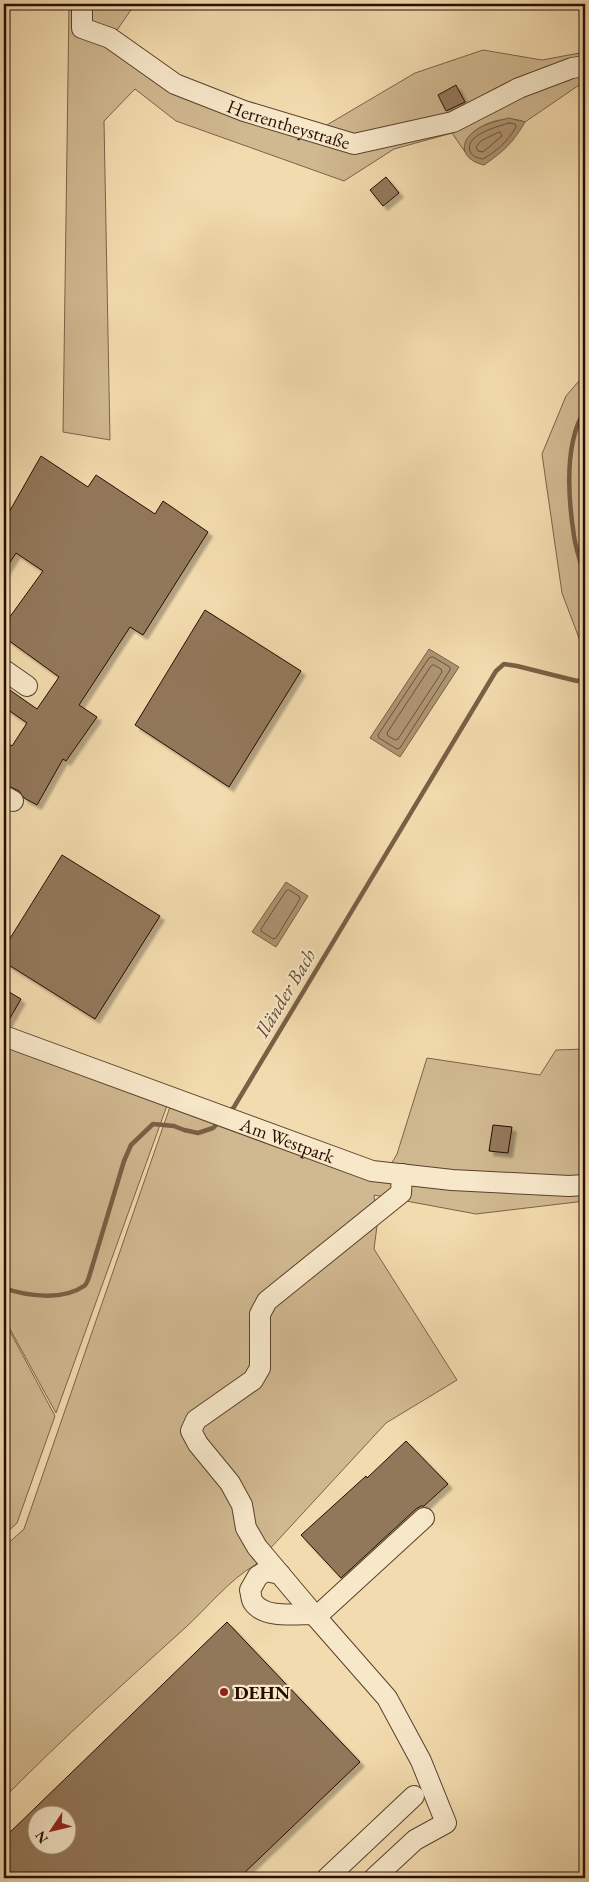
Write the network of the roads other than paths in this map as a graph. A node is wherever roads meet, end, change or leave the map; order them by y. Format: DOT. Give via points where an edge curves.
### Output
graph roads {
  1 [pos="82,4"];
  2 [pos="585,66"];
  3 [pos="4,670"];
  4 [pos="27,686"];
  5 [pos="4,1036"];
  6 [pos="402,1174"];
  7 [pos="585,1185"];
  8 [pos="424,1518"];
  9 [pos="280,1574"];
  10 [pos="315,1615"];
  11 [pos="414,1796"];
  12 [pos="327,1878"];
  13 [pos="374,1878"];
  1 -- 2 [label="street, Herrentheystraße" via="82,28 110,38 175,84 244,111 354,144 453,122 519,88"];
  3 -- 4 [label="street"];
  5 -- 6 [label="street, Am Westpark" via="372,1170"];
  6 -- 7 [label="street, Am Westpark" via="452,1180"];
  6 -- 9 [label="street" via="401,1192 267,1301 260,1314 260,1368 253,1380 196,1420 191,1431 230,1483 257,1548"];
  8 -- 10 [label="street"];
  9 -- 10 [label="street"];
  9 -- 10 [label="street" via="266,1571 258,1576 250,1590 252,1601 264,1611"];
  10 -- 13 [label="street" via="387,1698 421,1761 446,1823 415,1840"];
  11 -- 12 [label="street"];
}
